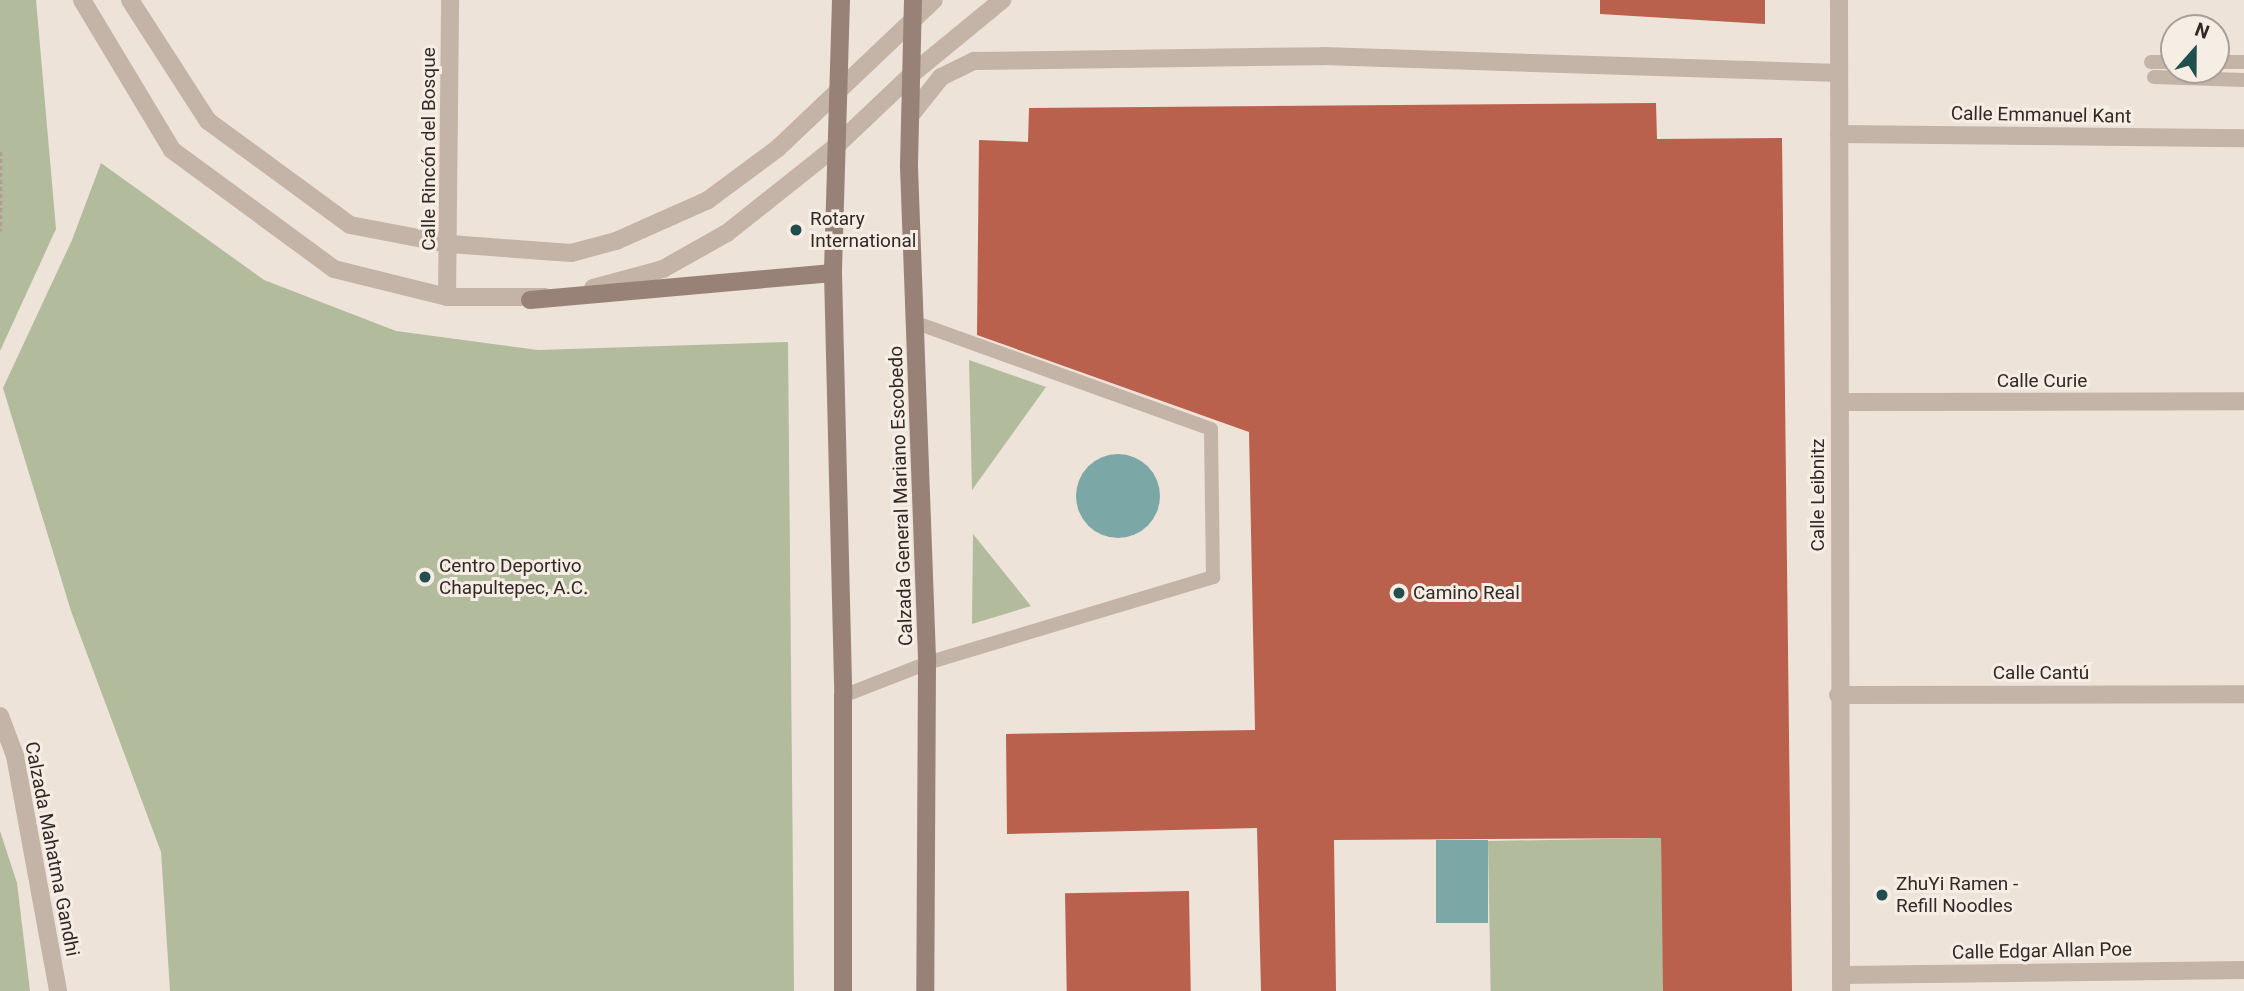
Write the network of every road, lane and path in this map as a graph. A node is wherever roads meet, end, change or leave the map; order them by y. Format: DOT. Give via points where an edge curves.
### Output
graph roads {
  1 [pos="82,0"];
  2 [pos="131,0"];
  3 [pos="450,0"];
  4 [pos="841,0"];
  5 [pos="913,0"];
  6 [pos="934,0"];
  7 [pos="1002,0"];
  8 [pos="1839,0"];
  9 [pos="912,20"];
  10 [pos="1839,73"];
  11 [pos="912,74"];
  12 [pos="837,90"];
  13 [pos="910,116"];
  14 [pos="1839,134"];
  15 [pos="2244,138"];
  16 [pos="834,148"];
  17 [pos="0,152"];
  18 [pos="0,231"];
  19 [pos="450,244"];
  20 [pos="833,273"];
  21 [pos="447,297"];
  22 [pos="530,300"];
  23 [pos="916,323"];
  24 [pos="2244,401"];
  25 [pos="1840,402"];
  26 [pos="928,663"];
  27 [pos="2244,694"];
  28 [pos="1838,695"];
  29 [pos="843,696"];
  30 [pos="0,716"];
  31 [pos="2244,970"];
  32 [pos="1841,983"];
  33 [pos="58,991"];
  34 [pos="843,991"];
  35 [pos="925,991"];
  1 -- 21 [label="street" via="172,150 334,269"];
  2 -- 19 [label="street" via="208,121 350,225"];
  3 -- 19 [label="street, Calle Rincón del Bosque"];
  4 -- 12 [label="main road"];
  5 -- 9 [label="main road, Calzada General Mariano Escobedo"];
  6 -- 9 [label="street"];
  7 -- 11 [label="street"];
  8 -- 10 [label="street, Calle Leibnitz"];
  9 -- 11 [label="main road, Calzada General Mariano Escobedo"];
  9 -- 12 [label="street"];
  10 -- 13 [label="street" via="1323,57 974,61 941,77"];
  10 -- 14 [label="street, Calle Leibnitz"];
  11 -- 13 [label="main road, Calzada General Mariano Escobedo"];
  11 -- 16 [label="street"];
  12 -- 16 [label="main road"];
  12 -- 19 [label="street" via="777,149 708,200 616,242 571,253"];
  13 -- 23 [label="main road, Calzada General Mariano Escobedo"];
  14 -- 15 [label="street, Calle Emmanuel Kant"];
  14 -- 25 [label="street, Calle Leibnitz"];
  16 -- 20 [label="main road"];
  16 -- 22 [label="street" via="727,233 663,269 611,285"];
  17 -- 18 [label="path"];
  19 -- 21 [label="street, Calle Rincón del Bosque"];
  20 -- 22 [label="main road"];
  20 -- 29 [label="main road"];
  21 -- 22 [label="street"];
  23 -- 26 [label="main road, Calzada General Mariano Escobedo"];
  23 -- 26 [label="lane" via="1211,429 1213,577"];
  24 -- 25 [label="street, Calle Curie"];
  25 -- 28 [label="street, Calle Leibnitz"];
  26 -- 29 [label="lane"];
  26 -- 35 [label="main road, Calzada General Mariano Escobedo"];
  27 -- 28 [label="street, Calle Cantú"];
  28 -- 32 [label="street, Calle Leibnitz"];
  29 -- 34 [label="main road"];
  30 -- 33 [label="street, Calzada Mahatma Gandhi" via="15,755"];
  31 -- 32 [label="street, Calle Edgar Allan Poe"];
}
